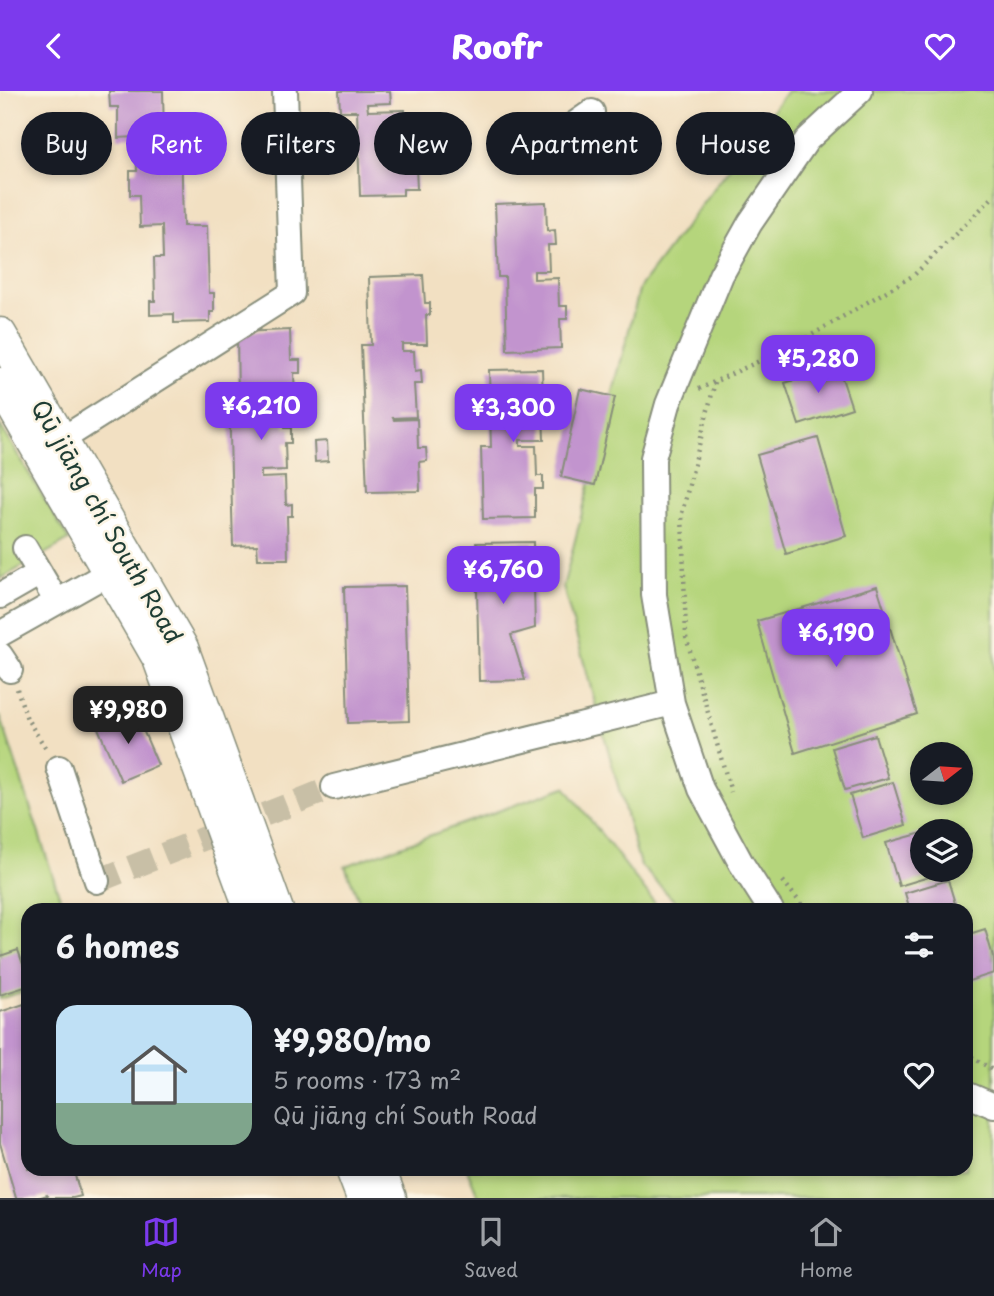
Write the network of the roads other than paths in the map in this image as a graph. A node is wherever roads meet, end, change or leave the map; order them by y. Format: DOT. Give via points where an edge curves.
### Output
graph roads {
  1 [pos="285,91"];
  2 [pos="860,91"];
  3 [pos="0,334"];
  4 [pos="0,384"];
  5 [pos="61,440"];
  6 [pos="25,548"];
  7 [pos="110,572"];
  8 [pos="40,573"];
  9 [pos="0,596"];
  10 [pos="57,602"];
  11 [pos="0,634"];
  12 [pos="672,703"];
  13 [pos="60,768"];
  14 [pos="334,787"];
  15 [pos="97,881"];
  16 [pos="248,903"];
  17 [pos="274,903"];
  18 [pos="767,903"];
  19 [pos="973,1097"];
  20 [pos="994,1107"];
  21 [pos="355,1176"];
  22 [pos="382,1176"];
  23 [pos="363,1198"];
  24 [pos="390,1198"];
  1 -- 5 [label="street" via="292,293"];
  2 -- 12 [label="street" via="807,140 750,223 721,275 668,404 653,458 654,595"];
  3 -- 5 [label="main road, Qū jiāng chí South Road"];
  4 -- 7 [label="main road, Qū jiāng chí South Road"];
  5 -- 17 [label="main road, Qū jiāng chí South Road" via="182,648"];
  6 -- 8 [label="street"];
  7 -- 10 [label="street"];
  7 -- 16 [label="main road, Qū jiāng chí South Road" via="159,659"];
  8 -- 9 [label="street"];
  8 -- 10 [label="street"];
  10 -- 11 [label="street"];
  12 -- 14 [label="street"];
  12 -- 18 [label="street" via="701,789"];
  13 -- 15 [label="street"];
  19 -- 20 [label="street"];
  21 -- 23 [label="main road"];
  22 -- 24 [label="main road"];
}
